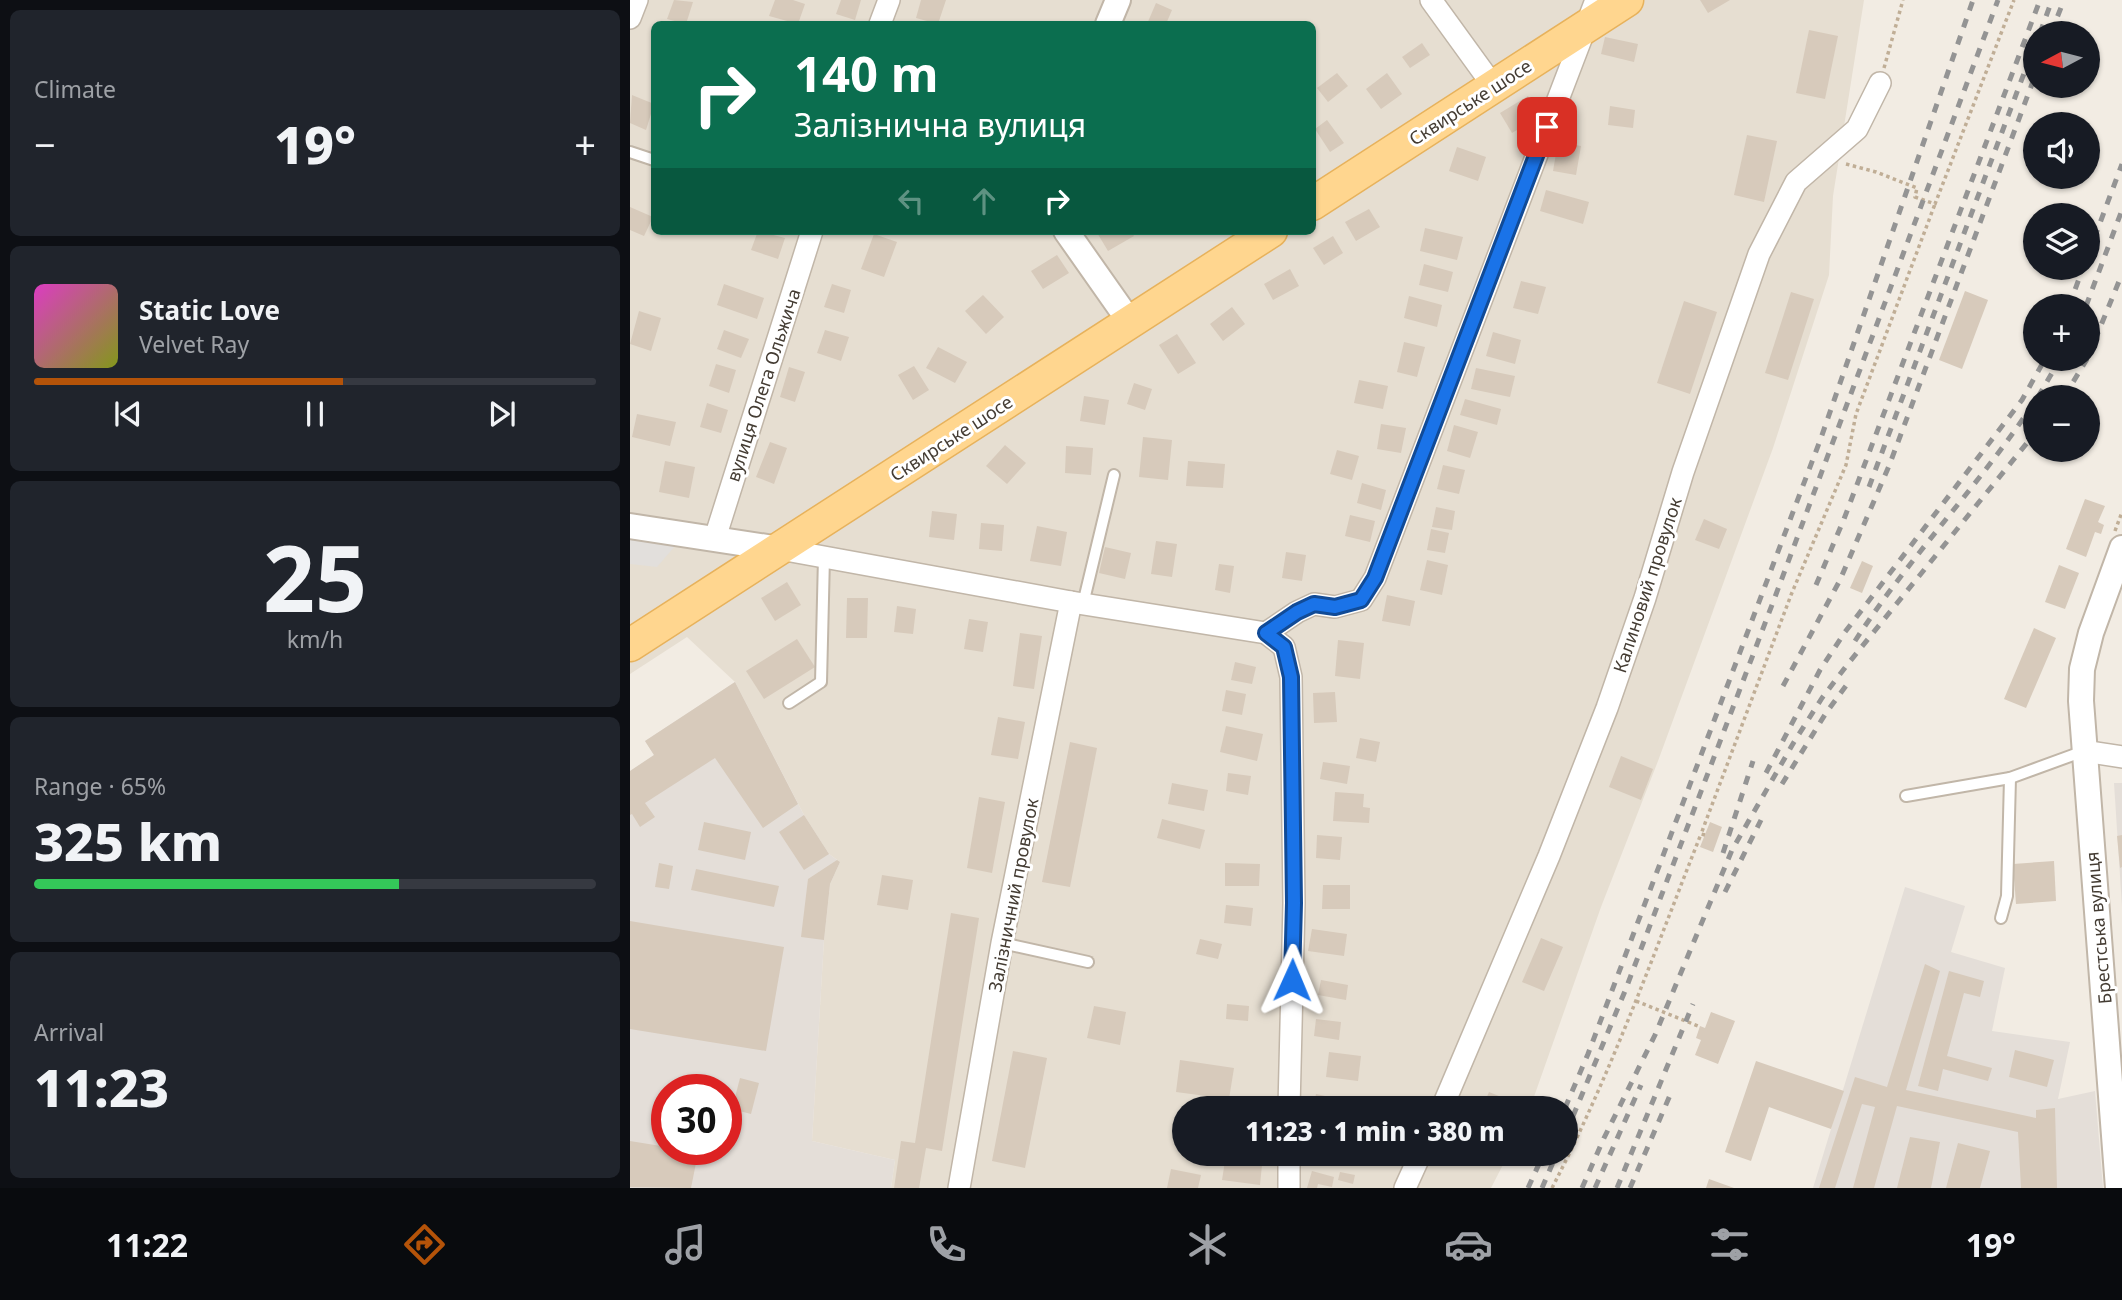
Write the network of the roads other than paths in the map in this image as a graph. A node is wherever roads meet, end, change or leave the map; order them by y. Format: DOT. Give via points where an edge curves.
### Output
graph roads {
  1 [pos="637,0"];
  2 [pos="889,0"];
  3 [pos="1118,0"];
  4 [pos="1431,0"];
  5 [pos="1627,0"];
  6 [pos="1592,12"];
  7 [pos="630,18"];
  8 [pos="881,21"];
  9 [pos="1109,21"];
  10 [pos="1880,83"];
  11 [pos="1494,87"];
  12 [pos="630,152"];
  13 [pos="651,159"];
  14 [pos="1316,201"];
  15 [pos="811,235"];
  16 [pos="1069,235"];
  17 [pos="1265,235"];
  18 [pos="1130,322"];
  19 [pos="1114,475"];
  20 [pos="630,526"];
  21 [pos="715,538"];
  22 [pos="2122,548"];
  23 [pos="780,549"];
  24 [pos="824,557"];
  25 [pos="1077,603"];
  26 [pos="1266,633"];
  27 [pos="630,645"];
  28 [pos="789,703"];
  29 [pos="2084,751"];
  30 [pos="2122,757"];
  31 [pos="2010,778"];
  32 [pos="1906,796"];
  33 [pos="2001,918"];
  34 [pos="1002,943"];
  35 [pos="1088,962"];
  36 [pos="1289,1096"];
  37 [pos="1447,1096"];
  38 [pos="1289,1166"];
  39 [pos="1415,1166"];
  40 [pos="959,1188"];
  41 [pos="1289,1188"];
  42 [pos="1405,1188"];
  43 [pos="2118,1188"];
  1 -- 7 [label="street"];
  2 -- 8 [label="street"];
  3 -- 9 [label="street"];
  4 -- 11 [label="street"];
  5 -- 6 [label="main road, Сквирське шосе"];
  6 -- 11 [label="main road, Сквирське шосе"];
  6 -- 26 [label="street" via="1375,578 1361,600 1335,607 1314,604"];
  10 -- 37 [label="street, Калиновий провулок" via="1857,129 1796,181 1759,254 1607,708"];
  11 -- 14 [label="main road, Сквирське шосе"];
  12 -- 13 [label="lane"];
  15 -- 21 [label="street, вулиця Олега Ольжича"];
  16 -- 18 [label="street"];
  17 -- 18 [label="main road, Сквирське шосе"];
  18 -- 23 [label="main road, Сквирське шосе"];
  19 -- 25 [label="lane"];
  20 -- 21 [label="street"];
  21 -- 23 [label="street"];
  22 -- 29 [label="street, Брестська вулиця" via="2081,669"];
  23 -- 24 [label="street"];
  23 -- 27 [label="main road, Сквирське шосе"];
  24 -- 25 [label="street"];
  24 -- 28 [label="lane" via="821,682"];
  25 -- 26 [label="street"];
  25 -- 34 [label="street, Залізничний провулок"];
  26 -- 36 [label="street" via="1284,647 1291,677 1294,903"];
  29 -- 30 [label="street"];
  29 -- 31 [label="lane"];
  29 -- 43 [label="street, Брестська вулиця"];
  31 -- 32 [label="lane"];
  31 -- 33 [label="lane" via="2007,896"];
  34 -- 35 [label="lane"];
  34 -- 40 [label="street, Залізничний провулок"];
  38 -- 41 [label="street"];
  39 -- 42 [label="street"];
}
